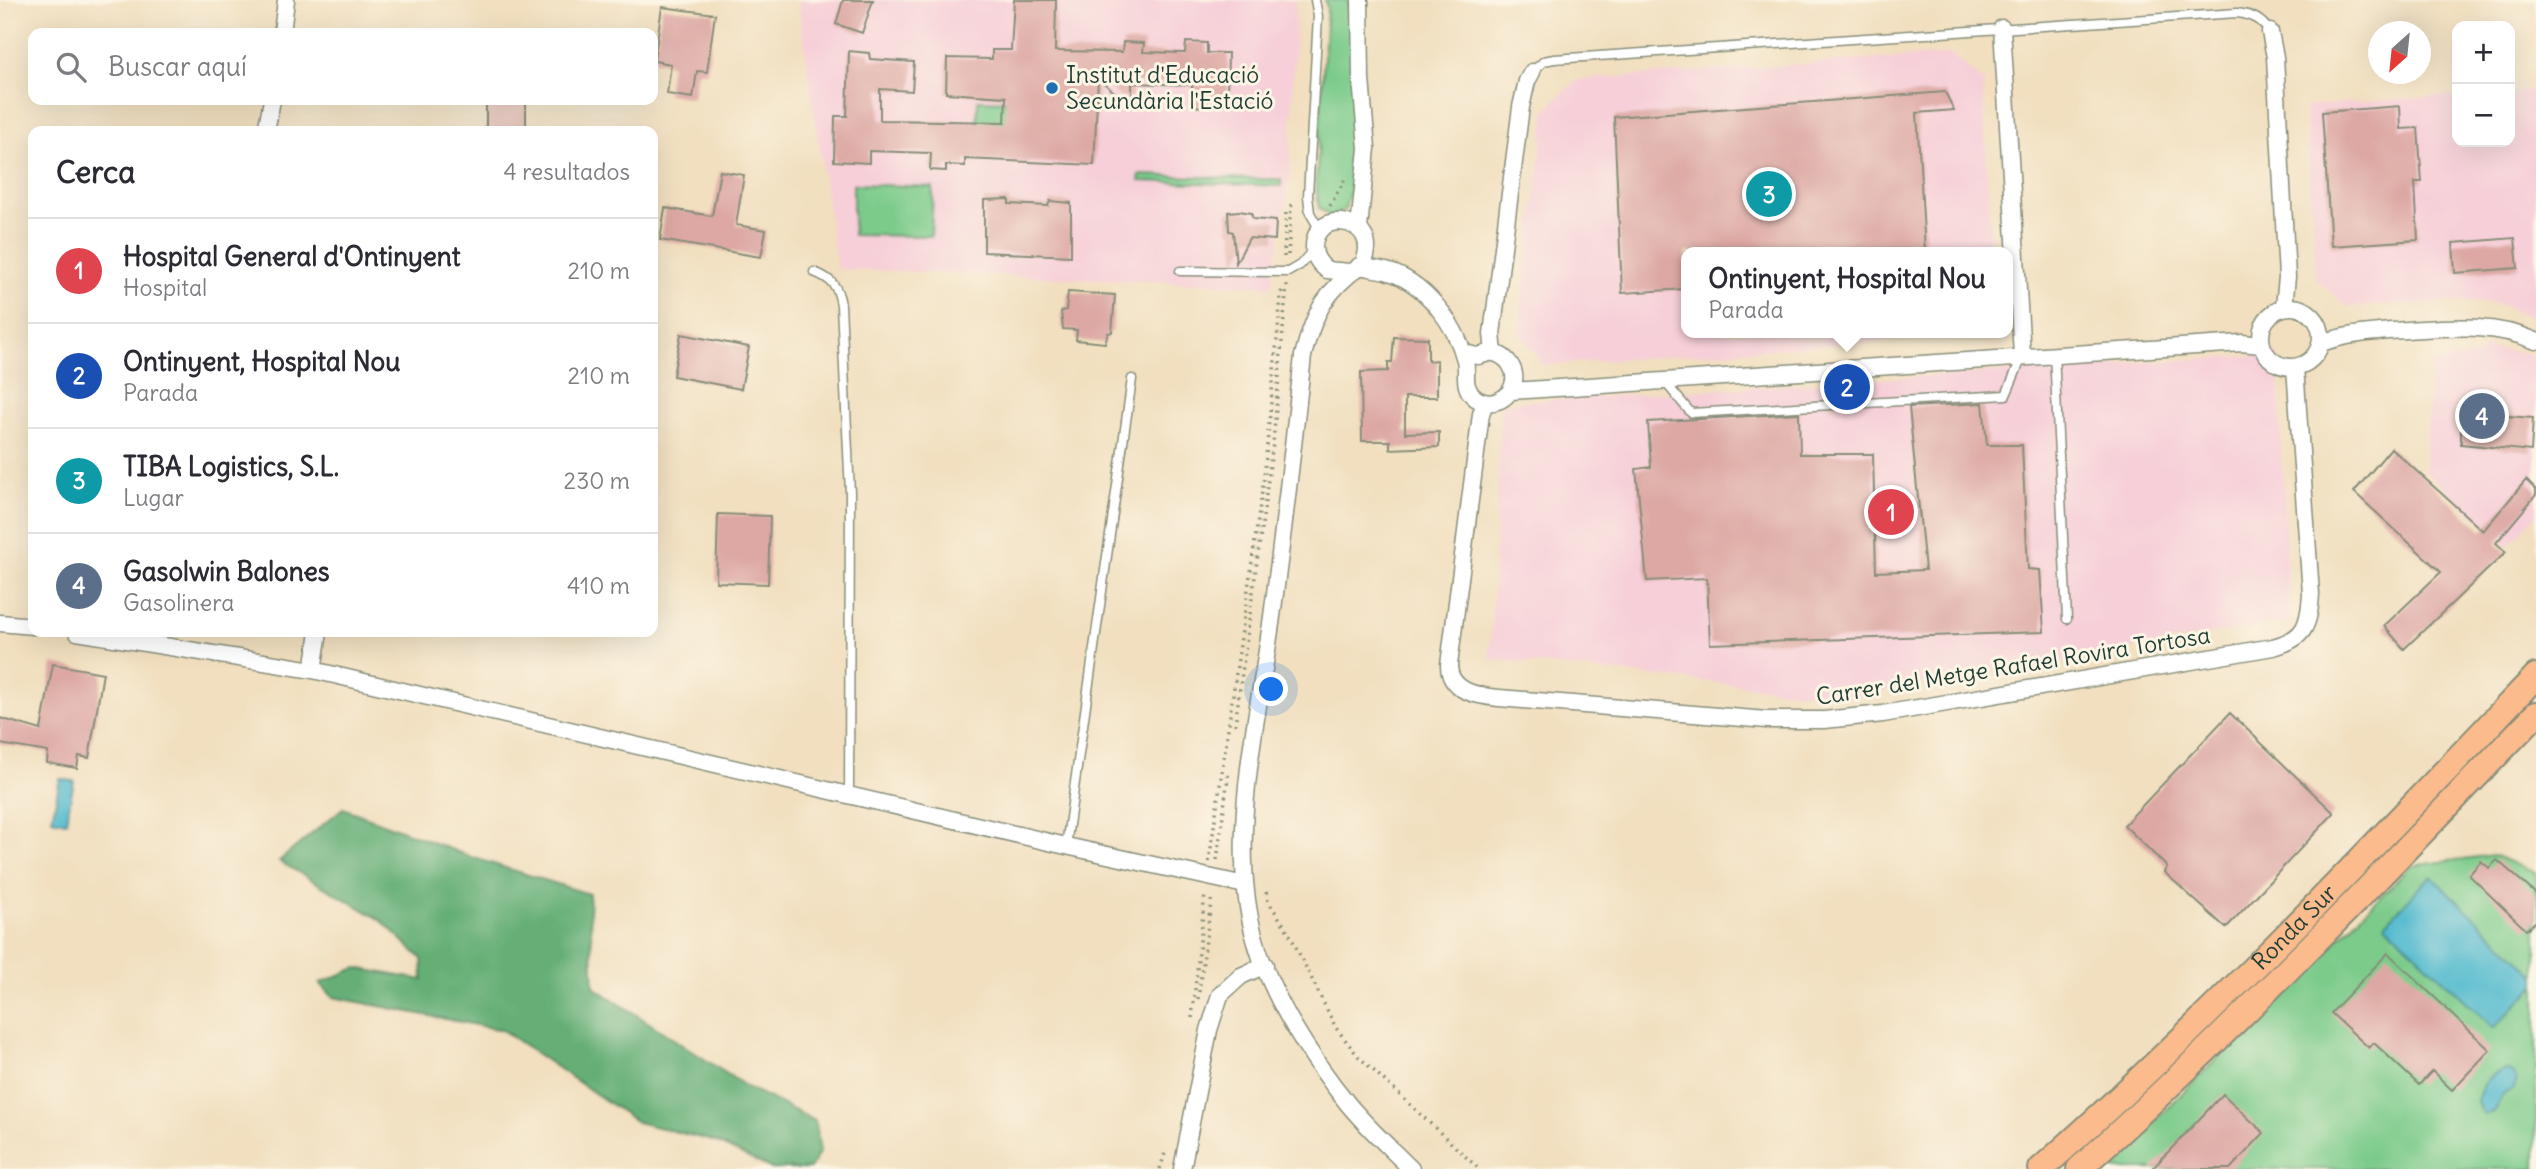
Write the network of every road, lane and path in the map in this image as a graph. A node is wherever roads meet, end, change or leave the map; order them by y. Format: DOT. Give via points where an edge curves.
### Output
graph roads {
  1 [pos="286,0"];
  2 [pos="1315,0"];
  3 [pos="1360,0"];
  4 [pos="283,28"];
  5 [pos="2002,29"];
  6 [pos="2270,32"];
  7 [pos="1532,72"];
  8 [pos="271,105"];
  9 [pos="267,126"];
  10 [pos="1347,174"];
  11 [pos="1308,197"];
  12 [pos="1309,208"];
  13 [pos="1286,211"];
  14 [pos="1352,225"];
  15 [pos="1320,230"];
  16 [pos="1314,249"];
  17 [pos="1367,250"];
  18 [pos="1354,269"];
  19 [pos="1327,270"];
  20 [pos="1180,271"];
  21 [pos="1386,271"];
  22 [pos="814,272"];
  23 [pos="1286,272"];
  24 [pos="1324,301"];
  25 [pos="2289,307"];
  26 [pos="2320,335"];
  27 [pos="2260,340"];
  28 [pos="2536,341"];
  29 [pos="2054,353"];
  30 [pos="2022,355"];
  31 [pos="1477,357"];
  32 [pos="2295,367"];
  33 [pos="1513,370"];
  34 [pos="1132,379"];
  35 [pos="1664,381"];
  36 [pos="1537,390"];
  37 [pos="1511,391"];
  38 [pos="1485,402"];
  39 [pos="2067,619"];
  40 [pos="0,623"];
  41 [pos="28,626"];
  42 [pos="108,637"];
  43 [pos="318,637"];
  44 [pos="313,670"];
  45 [pos="2536,676"];
  46 [pos="2536,714"];
  47 [pos="849,796"];
  48 [pos="1246,811"];
  49 [pos="1223,813"];
  50 [pos="1066,846"];
  51 [pos="1211,877"];
  52 [pos="1245,885"];
  53 [pos="1265,888"];
  54 [pos="1265,965"];
  55 [pos="1195,1020"];
  56 [pos="1191,1031"];
  57 [pos="1171,1147"];
  58 [pos="1165,1169"];
  59 [pos="1182,1169"];
  60 [pos="1411,1169"];
  61 [pos="1479,1169"];
  62 [pos="2041,1169"];
  63 [pos="2079,1169"];
  1 -- 4 [label="street"];
  2 -- 11 [label="lane" via="1318,16"];
  3 -- 14 [label="street" via="1367,148 1360,204"];
  5 -- 6 [label="lane" via="2238,13 2259,19"];
  5 -- 7 [label="lane" via="1555,59 1544,61"];
  5 -- 30 [label="street"];
  6 -- 25 [label="street" via="2276,57"];
  7 -- 31 [label="street" via="1521,107 1492,334"];
  8 -- 9 [label="street"];
  10 -- 12 [label="path" via="1328,210"];
  11 -- 12 [label="lane"];
  11 -- 23 [label="path" via="1291,206"];
  12 -- 15 [label="lane"];
  13 -- 23 [label="path"];
  14 -- 15 [label="street" via="1327,224"];
  14 -- 17 [label="street" via="1364,235"];
  15 -- 16 [label="street"];
  16 -- 19 [label="street"];
  16 -- 23 [label="lane"];
  17 -- 18 [label="street" via="1363,264"];
  17 -- 21 [label="street"];
  18 -- 19 [label="street"];
  18 -- 21 [label="street"];
  18 -- 24 [label="street"];
  19 -- 24 [label="street"];
  20 -- 23 [label="lane"];
  21 -- 31 [label="street" via="1423,291"];
  22 -- 47 [label="lane" via="828,277 838,288 844,345 850,493"];
  23 -- 49 [label="path" via="1273,443"];
  23 -- 51 [label="path"];
  24 -- 48 [label="street" via="1303,356"];
  25 -- 26 [label="street" via="2312,315"];
  25 -- 27 [label="street" via="2267,317"];
  26 -- 28 [label="street" via="2466,326 2502,330"];
  26 -- 32 [label="street" via="2311,360"];
  27 -- 29 [label="street"];
  27 -- 32 [label="street" via="2272,362"];
  29 -- 30 [label="street"];
  29 -- 39 [label="lane"];
  30 -- 35 [label="street"];
  30 -- 35 [label="lane" via="2006,395 1691,414"];
  31 -- 33 [label="street" via="1508,361"];
  31 -- 38 [label="street" via="1466,386"];
  32 -- 38 [label="street, Carrer del Metge Rafael Rovira Tortosa" via="2311,594 2307,622 2293,641 1883,714 1824,720 1767,720 1499,698 1468,692 1456,684 1449,665"];
  33 -- 36 [label="street"];
  33 -- 37 [label="street"];
  34 -- 50 [label="lane"];
  35 -- 36 [label="street"];
  36 -- 37 [label="street"];
  37 -- 38 [label="street" via="1500,401"];
  40 -- 41 [label="street"];
  42 -- 44 [label="street"];
  43 -- 44 [label="street"];
  44 -- 47 [label="street"];
  45 -- 62 [label="main road, Ronda Sur" via="2260,964"];
  46 -- 63 [label="main road, Ronda Sur" via="2281,977"];
  47 -- 50 [label="street"];
  48 -- 49 [label="path"];
  48 -- 52 [label="street"];
  49 -- 51 [label="path"];
  50 -- 51 [label="street"];
  51 -- 52 [label="street"];
  51 -- 55 [label="path"];
  51 -- 56 [label="path"];
  52 -- 54 [label="street" via="1255,941"];
  53 -- 61 [label="path" via="1336,1028 1358,1056"];
  54 -- 59 [label="street" via="1241,976 1220,995"];
  54 -- 60 [label="street" via="1309,1050 1349,1105"];
  57 -- 58 [label="path"];
}
